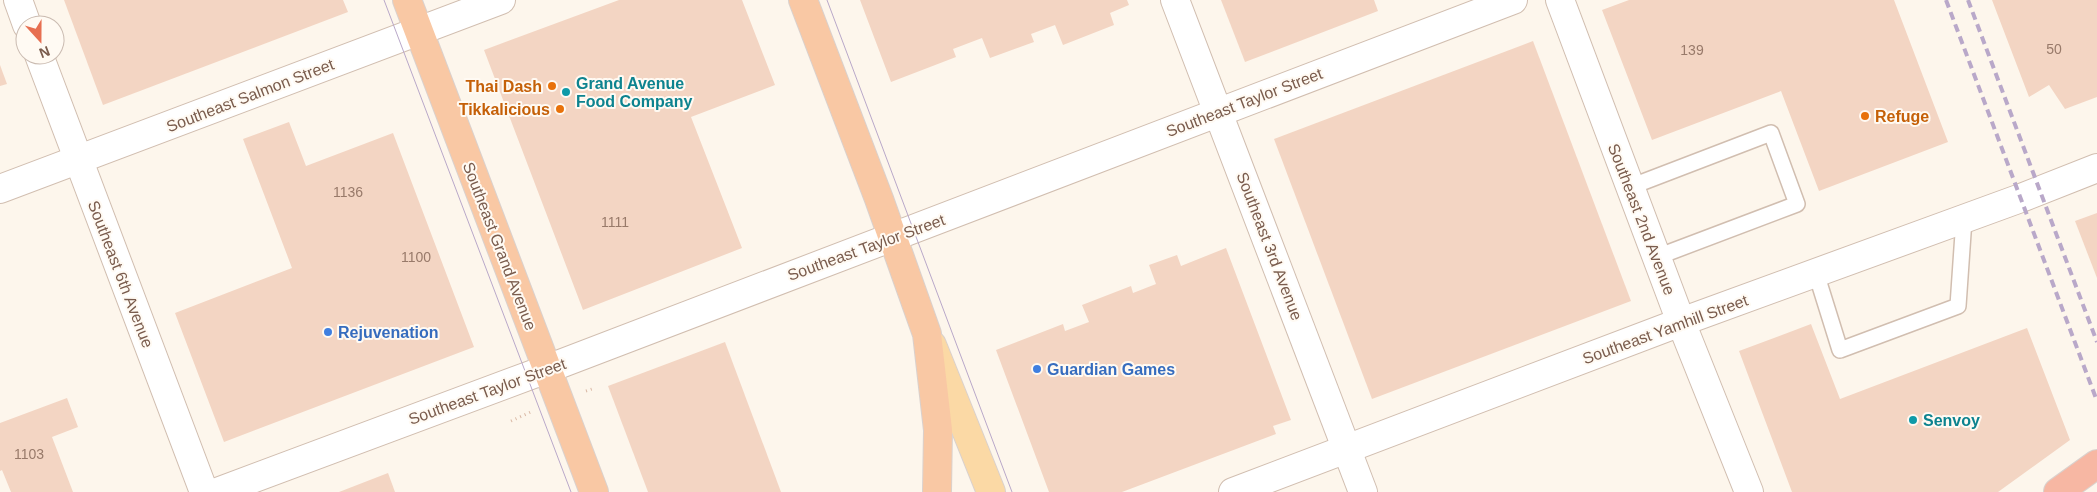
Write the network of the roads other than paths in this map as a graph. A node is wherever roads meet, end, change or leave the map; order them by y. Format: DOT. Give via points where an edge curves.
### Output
graph roads {
  1 [pos="18,0"];
  2 [pos="407,0"];
  3 [pos="501,0"];
  4 [pos="803,0"];
  5 [pos="1175,0"];
  6 [pos="1513,0"];
  7 [pos="1560,0"];
  8 [pos="23,15"];
  9 [pos="419,31"];
  10 [pos="43,65"];
  11 [pos="1219,112"];
  12 [pos="78,160"];
  13 [pos="2097,168"];
  14 [pos="1630,187"];
  15 [pos="0,189"];
  16 [pos="1964,219"];
  17 [pos="892,237"];
  18 [pos="1657,257"];
  19 [pos="1816,272"];
  20 [pos="1681,322"];
  21 [pos="928,334"];
  22 [pos="547,369"];
  23 [pos="1347,449"];
  24 [pos="2097,464"];
  25 [pos="204,492"];
  26 [pos="217,492"];
  27 [pos="594,492"];
  28 [pos="937,492"];
  29 [pos="991,492"];
  30 [pos="1234,492"];
  31 [pos="1363,492"];
  32 [pos="1749,492"];
  33 [pos="2058,492"];
  1 -- 8 [label="street"];
  2 -- 9 [label="highway, Southeast Grand Avenue"];
  3 -- 9 [label="street, Southeast Salmon Street"];
  4 -- 17 [label="highway"];
  5 -- 11 [label="street, Southeast 3rd Avenue"];
  6 -- 11 [label="street, Southeast Taylor Street"];
  7 -- 14 [label="street, Southeast 2nd Avenue"];
  9 -- 12 [label="street, Southeast Salmon Street"];
  9 -- 22 [label="highway, Southeast Grand Avenue"];
  10 -- 12 [label="street, Southeast 6th Avenue"];
  11 -- 17 [label="street, Southeast Taylor Street"];
  11 -- 23 [label="street, Southeast 3rd Avenue"];
  12 -- 15 [label="street, Southeast Salmon Street"];
  12 -- 25 [label="street, Southeast 6th Avenue"];
  13 -- 16 [label="street, Southeast Yamhill Street"];
  14 -- 18 [label="street, Southeast 2nd Avenue"];
  14 -- 18 [label="lane" via="1771,134 1797,204"];
  16 -- 19 [label="street, Southeast Yamhill Street"];
  16 -- 19 [label="lane" via="1958,306 1840,350"];
  17 -- 21 [label="highway"];
  17 -- 22 [label="street, Southeast Taylor Street"];
  18 -- 20 [label="street, Southeast 2nd Avenue"];
  19 -- 20 [label="street, Southeast Yamhill Street"];
  20 -- 23 [label="street, Southeast Yamhill Street"];
  20 -- 32 [label="street, Southeast 2nd Avenue"];
  21 -- 28 [label="highway" via="938,430"];
  21 -- 29 [label="main road"];
  22 -- 26 [label="street, Southeast Taylor Street"];
  22 -- 27 [label="highway, Southeast Grand Avenue"];
  23 -- 30 [label="street, Southeast Yamhill Street"];
  23 -- 31 [label="street, Southeast 3rd Avenue"];
  24 -- 33 [label="highway"];
}
